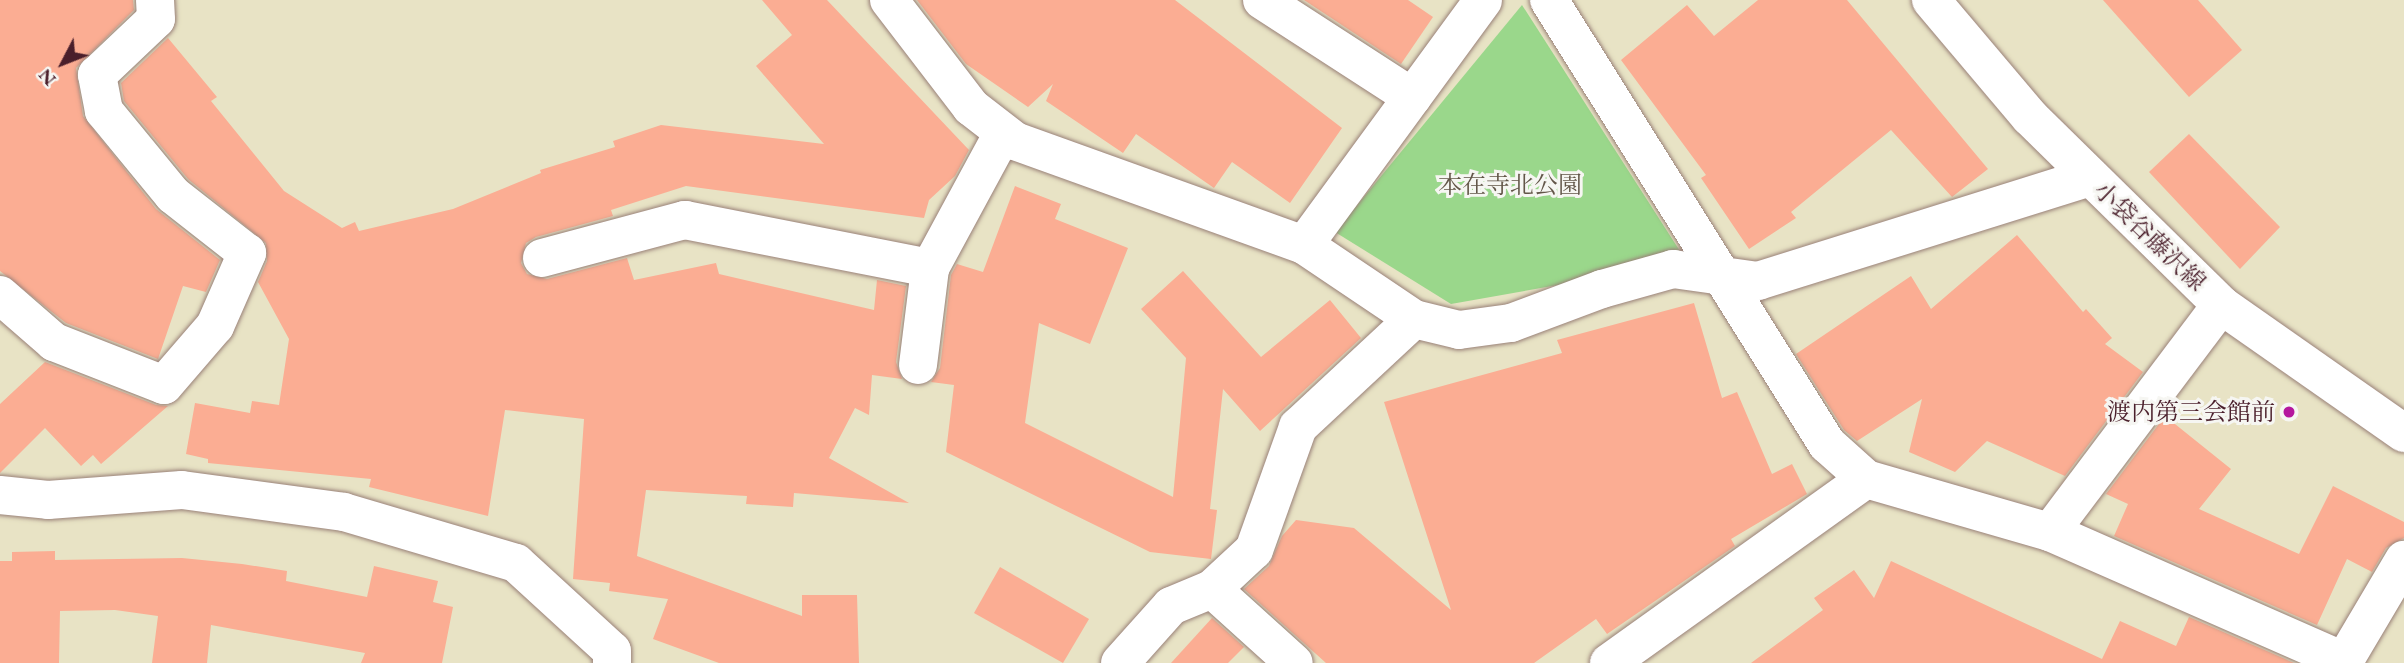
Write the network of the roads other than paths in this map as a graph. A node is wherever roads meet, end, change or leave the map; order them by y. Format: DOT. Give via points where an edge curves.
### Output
graph roads {
  1 [pos="156,0"];
  2 [pos="889,0"];
  3 [pos="1262,0"];
  4 [pos="1483,0"];
  5 [pos="1549,0"];
  6 [pos="1931,0"];
  7 [pos="1412,97"];
  8 [pos="1003,133"];
  9 [pos="2090,177"];
  10 [pos="1304,245"];
  11 [pos="542,258"];
  12 [pos="930,268"];
  13 [pos="1722,272"];
  14 [pos="0,295"];
  15 [pos="2221,305"];
  16 [pos="1414,319"];
  17 [pos="918,365"];
  18 [pos="2404,433"];
  19 [pos="1866,479"];
  20 [pos="0,495"];
  21 [pos="2050,532"];
  22 [pos="2404,560"];
  23 [pos="1212,590"];
  24 [pos="2344,662"];
  25 [pos="612,663"];
  26 [pos="1120,663"];
  27 [pos="1294,663"];
  28 [pos="1609,663"];
  1 -- 14 [label="street" via="156,19 97,75 104,111 173,195 247,253 215,326 164,385 54,342"];
  2 -- 8 [label="street" via="971,107"];
  3 -- 7 [label="street"];
  4 -- 7 [label="street"];
  5 -- 13 [label="street"];
  6 -- 9 [label="street, 小袋谷藤沢線" via="2030,117"];
  7 -- 10 [label="street"];
  8 -- 10 [label="street"];
  8 -- 12 [label="street"];
  9 -- 13 [label="street" via="1758,281"];
  9 -- 15 [label="street, 小袋谷藤沢線"];
  10 -- 16 [label="street"];
  11 -- 12 [label="street" via="685,220"];
  12 -- 17 [label="street"];
  13 -- 16 [label="street" via="1673,269 1511,323 1459,330"];
  13 -- 19 [label="street" via="1827,444"];
  15 -- 18 [label="street, 小袋谷藤沢線"];
  15 -- 21 [label="street"];
  16 -- 23 [label="street" via="1298,427 1254,550"];
  19 -- 21 [label="street"];
  19 -- 28 [label="street"];
  20 -- 25 [label="street" via="48,500 182,490 344,512 516,563 612,652"];
  21 -- 24 [label="street"];
  22 -- 24 [label="street"];
  23 -- 26 [label="street" via="1171,606"];
  23 -- 27 [label="street"];
}
